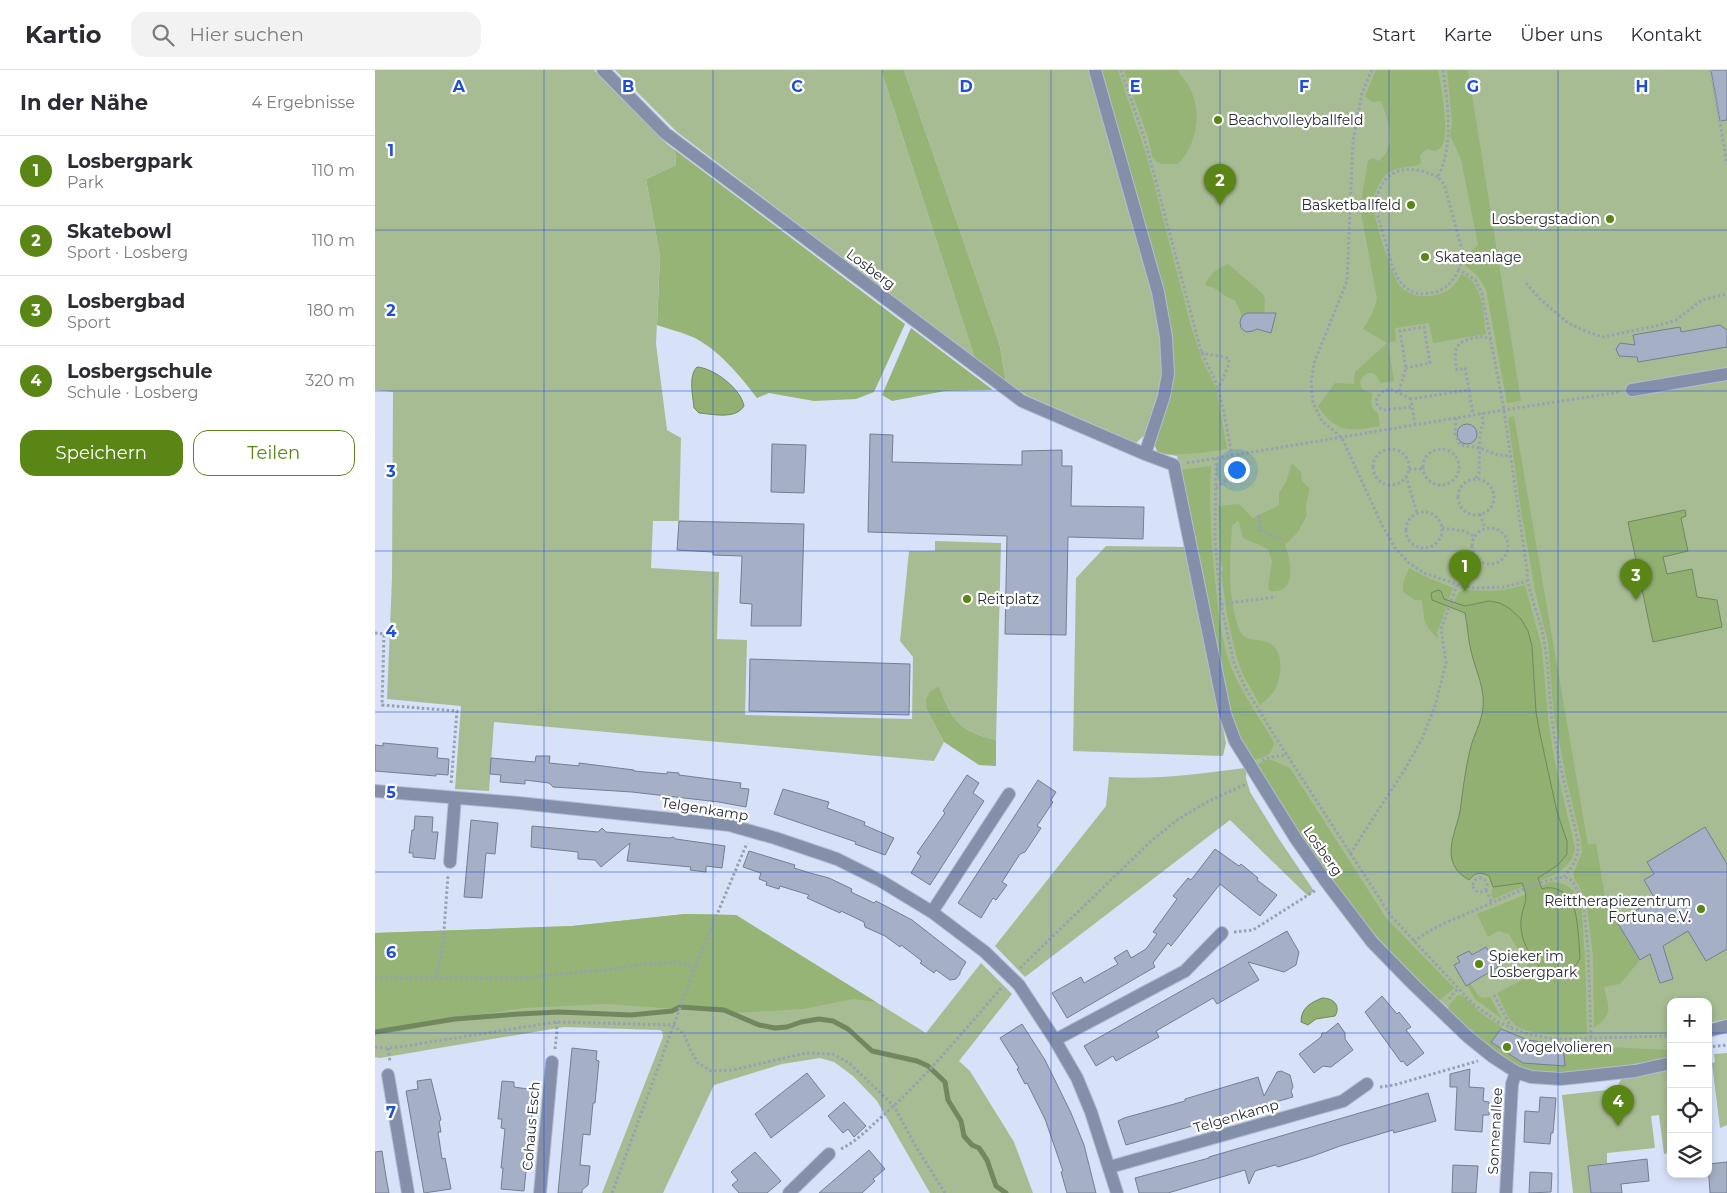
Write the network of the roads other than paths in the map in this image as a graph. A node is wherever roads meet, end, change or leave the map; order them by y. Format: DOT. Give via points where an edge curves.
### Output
graph roads {
  1 [pos="603,70"];
  2 [pos="1095,70"];
  3 [pos="1727,374"];
  4 [pos="1632,390"];
  5 [pos="1145,454"];
  6 [pos="375,791"];
  7 [pos="1009,794"];
  8 [pos="453,798"];
  9 [pos="450,862"];
  10 [pos="932,912"];
  11 [pos="1222,933"];
  12 [pos="1727,1026"];
  13 [pos="1712,1030"];
  14 [pos="1055,1040"];
  15 [pos="552,1062"];
  16 [pos="1667,1065"];
  17 [pos="1516,1072"];
  18 [pos="388,1075"];
  19 [pos="1367,1084"];
  20 [pos="829,1154"];
  21 [pos="1109,1167"];
  22 [pos="408,1193"];
  23 [pos="540,1193"];
  24 [pos="789,1193"];
  25 [pos="1117,1193"];
  26 [pos="1506,1193"];
  1 -- 5 [label="street, Losberg" via="665,133 1022,401"];
  2 -- 5 [label="street" via="1158,292 1166,337 1168,374"];
  3 -- 4 [label="street"];
  5 -- 17 [label="street, Losberg" via="1174,465 1225,714 1235,741 1296,839 1372,942 1467,1036"];
  6 -- 8 [label="street, Telgenkamp"];
  7 -- 10 [label="street"];
  8 -- 9 [label="street"];
  8 -- 10 [label="street, Telgenkamp" via="710,822 752,831 837,859"];
  10 -- 14 [label="street, Telgenkamp" via="1011,976"];
  11 -- 14 [label="street" via="1185,971"];
  12 -- 13 [label="street"];
  14 -- 21 [label="street, Telgenkamp" via="1077,1078"];
  15 -- 23 [label="street, Cohaus Esch"];
  16 -- 17 [label="street, Losberg" via="1578,1078 1531,1077"];
  17 -- 26 [label="street, Sonnenallee" via="1512,1084"];
  18 -- 22 [label="street"];
  19 -- 21 [label="street, Telgenkamp" via="1343,1101"];
  20 -- 24 [label="street"];
  21 -- 25 [label="street, Telgenkamp"];
}
